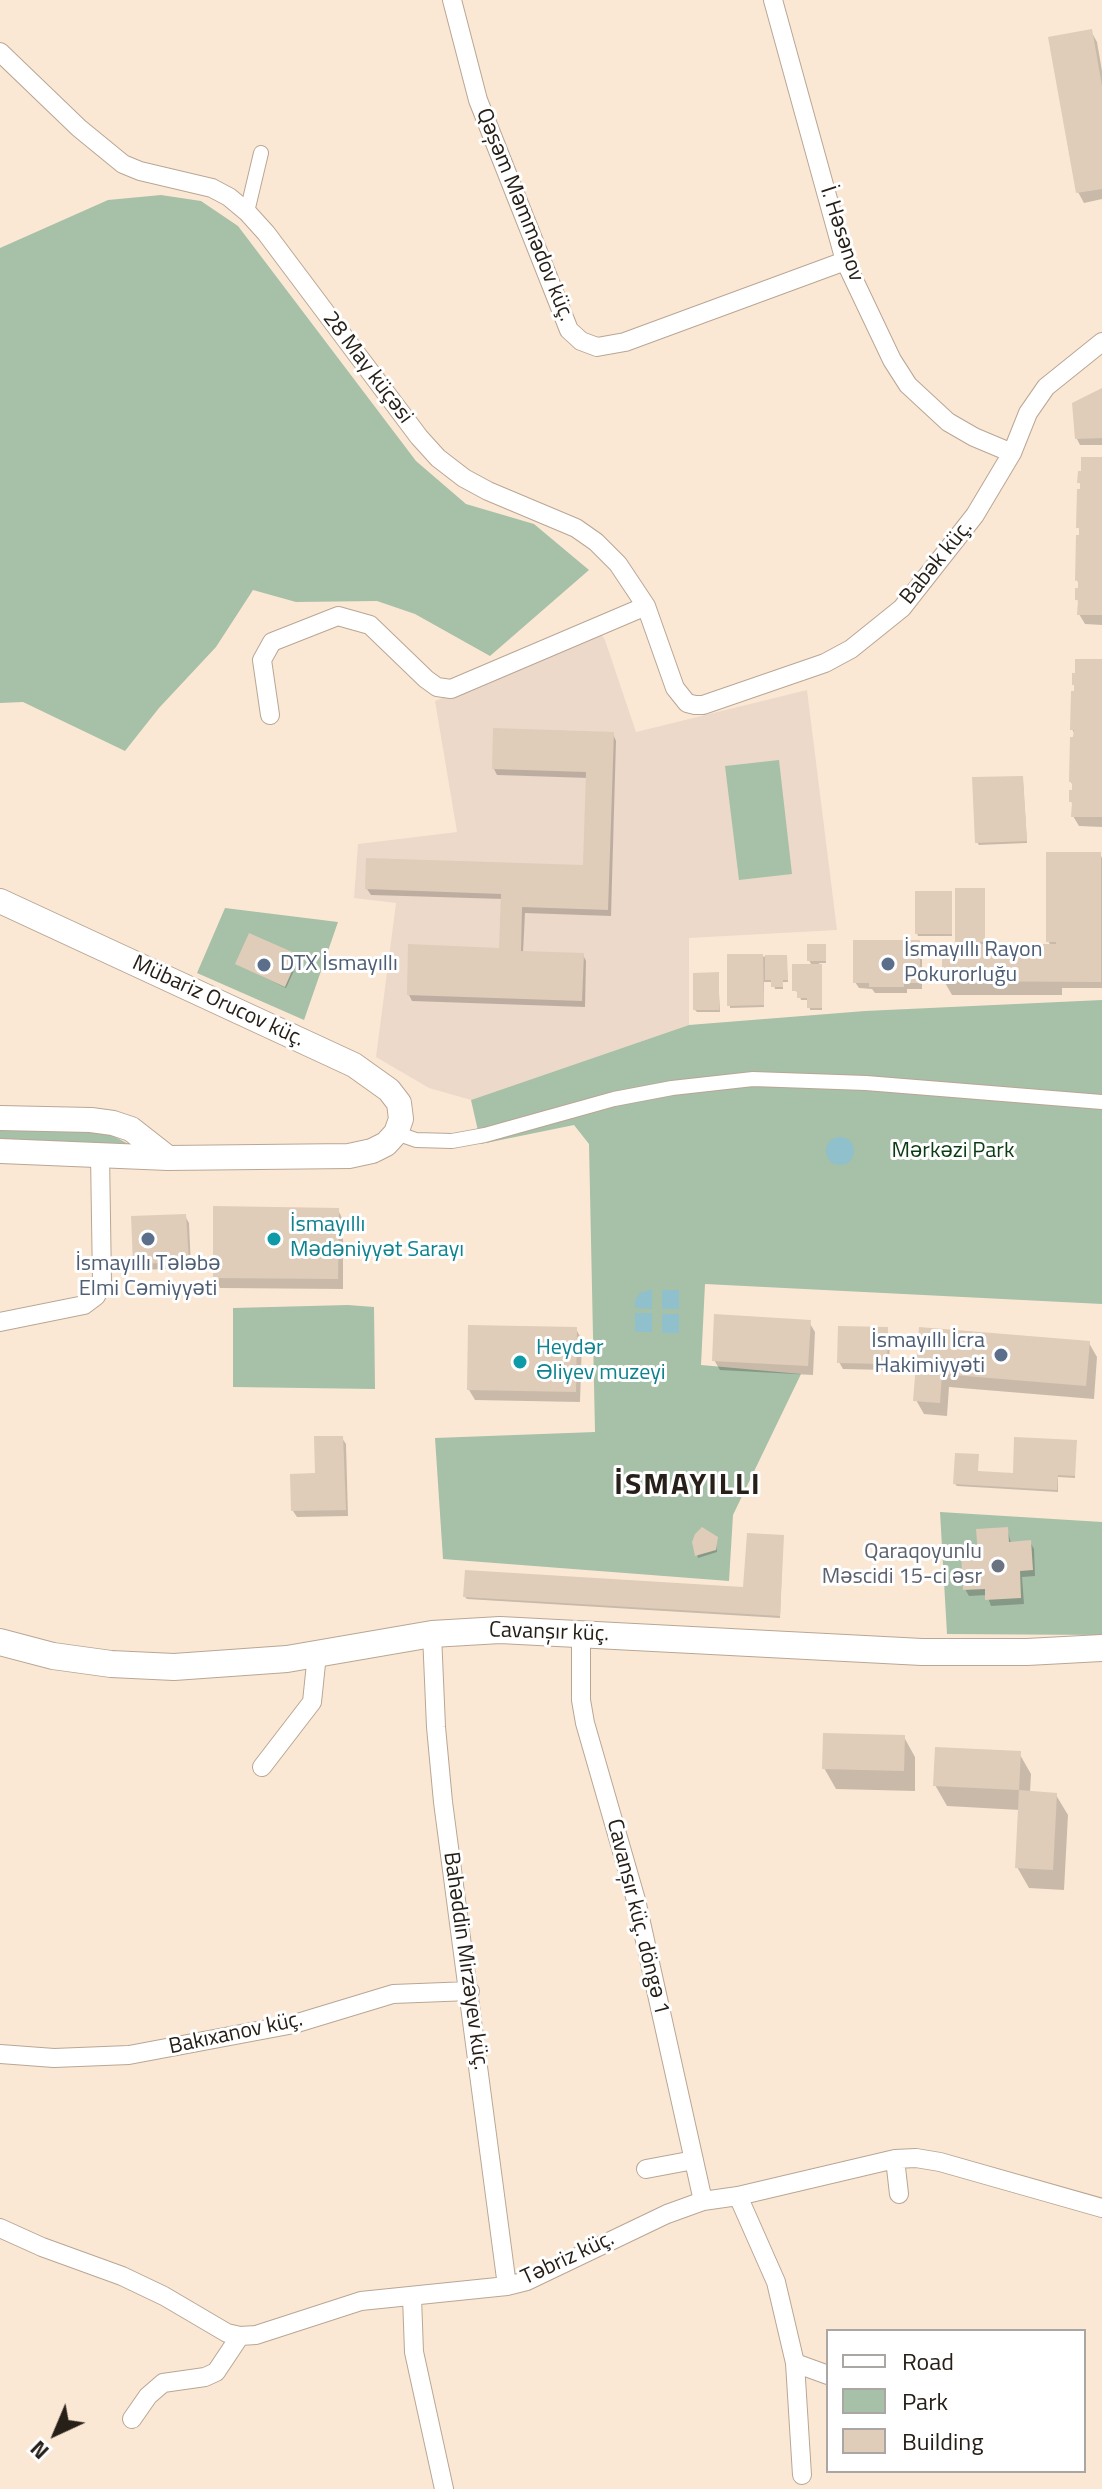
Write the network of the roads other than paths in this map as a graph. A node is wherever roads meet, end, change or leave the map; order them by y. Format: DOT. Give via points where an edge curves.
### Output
graph roads {
  1 [pos="452,0"];
  2 [pos="773,0"];
  3 [pos="0,52"];
  4 [pos="261,153"];
  5 [pos="247,212"];
  6 [pos="845,261"];
  7 [pos="1102,342"];
  8 [pos="1012,453"];
  9 [pos="646,606"];
  10 [pos="703,705"];
  11 [pos="270,715"];
  12 [pos="0,901"];
  13 [pos="1102,1102"];
  14 [pos="0,1118"];
  15 [pos="396,1133"];
  16 [pos="0,1151"];
  17 [pos="100,1154"];
  18 [pos="168,1158"];
  19 [pos="0,1322"];
  20 [pos="581,1632"];
  21 [pos="432,1634"];
  22 [pos="0,1642"];
  23 [pos="1102,1648"];
  24 [pos="317,1654"];
  25 [pos="262,1767"];
  26 [pos="470,1991"];
  27 [pos="0,2054"];
  28 [pos="895,2159"];
  29 [pos="694,2160"];
  30 [pos="646,2169"];
  31 [pos="899,2194"];
  32 [pos="738,2196"];
  33 [pos="703,2201"];
  34 [pos="1102,2208"];
  35 [pos="0,2228"];
  36 [pos="507,2286"];
  37 [pos="412,2297"];
  38 [pos="240,2336"];
  39 [pos="795,2363"];
  40 [pos="826,2374"];
  41 [pos="132,2419"];
  42 [pos="802,2475"];
  43 [pos="444,2489"];
  1 -- 6 [label="street, Qəşəm Məmmədov küç." via="478,100 569,330 581,341 597,347 625,342"];
  2 -- 6 [label="street, İ. Həsənov"];
  3 -- 5 [label="street, 28 May küçəsi" via="123,164 212,188"];
  4 -- 5 [label="street"];
  5 -- 9 [label="street, 28 May küçəsi" via="438,458 488,491 576,528 596,542"];
  6 -- 8 [label="street, İ. Həsənov" via="908,385 948,422"];
  7 -- 8 [label="street, Babək küç." via="1046,387 1028,413"];
  8 -- 10 [label="street, Babək küç." via="975,515 924,583 871,634 825,663"];
  9 -- 10 [label="street, 28 May küçəsi" via="680,696"];
  9 -- 11 [label="street" via="451,689 426,679 370,625 338,616 272,642 262,660"];
  12 -- 15 [label="street, Mübariz Orucov küç." via="354,1065 399,1103"];
  13 -- 15 [label="street" via="753,1079 601,1102 452,1141 416,1140"];
  14 -- 18 [label="street" via="113,1123 131,1129"];
  15 -- 18 [label="street" via="372,1151 349,1156"];
  16 -- 17 [label="street"];
  17 -- 18 [label="street"];
  17 -- 19 [label="street" via="102,1283 96,1296 84,1305"];
  20 -- 21 [label="main road, Cavanşır küç."];
  20 -- 23 [label="main road, Cavanşır küç." via="922,1652"];
  20 -- 29 [label="street, Cavanşır küç. döngə 1" via="585,1723 636,1900"];
  21 -- 24 [label="main road, Cavanşır küç."];
  21 -- 26 [label="street, Bahəddin Mirzəyev küç." via="443,1802"];
  22 -- 24 [label="main road, Cavanşır küç." via="53,1656 174,1667"];
  24 -- 25 [label="street" via="312,1702"];
  26 -- 27 [label="street, Bakıxanov küç." via="393,1994 294,2024 129,2055"];
  26 -- 36 [label="street, Bahəddin Mirzəyev küç."];
  28 -- 31 [label="street"];
  28 -- 32 [label="street, Təbriz küç."];
  28 -- 34 [label="street, Təbriz küç." via="940,2162"];
  29 -- 30 [label="street"];
  29 -- 33 [label="street, Cavanşır küç. döngə 1"];
  32 -- 33 [label="street, Təbriz küç."];
  32 -- 39 [label="street" via="776,2282"];
  33 -- 36 [label="street, Təbriz küç."];
  35 -- 38 [label="street" via="122,2276"];
  36 -- 37 [label="street, Təbriz küç."];
  37 -- 38 [label="street, Təbriz küç." via="361,2301"];
  37 -- 43 [label="street" via="414,2352"];
  38 -- 41 [label="street" via="216,2372 163,2383"];
  39 -- 40 [label="street"];
  39 -- 42 [label="street"];
}
